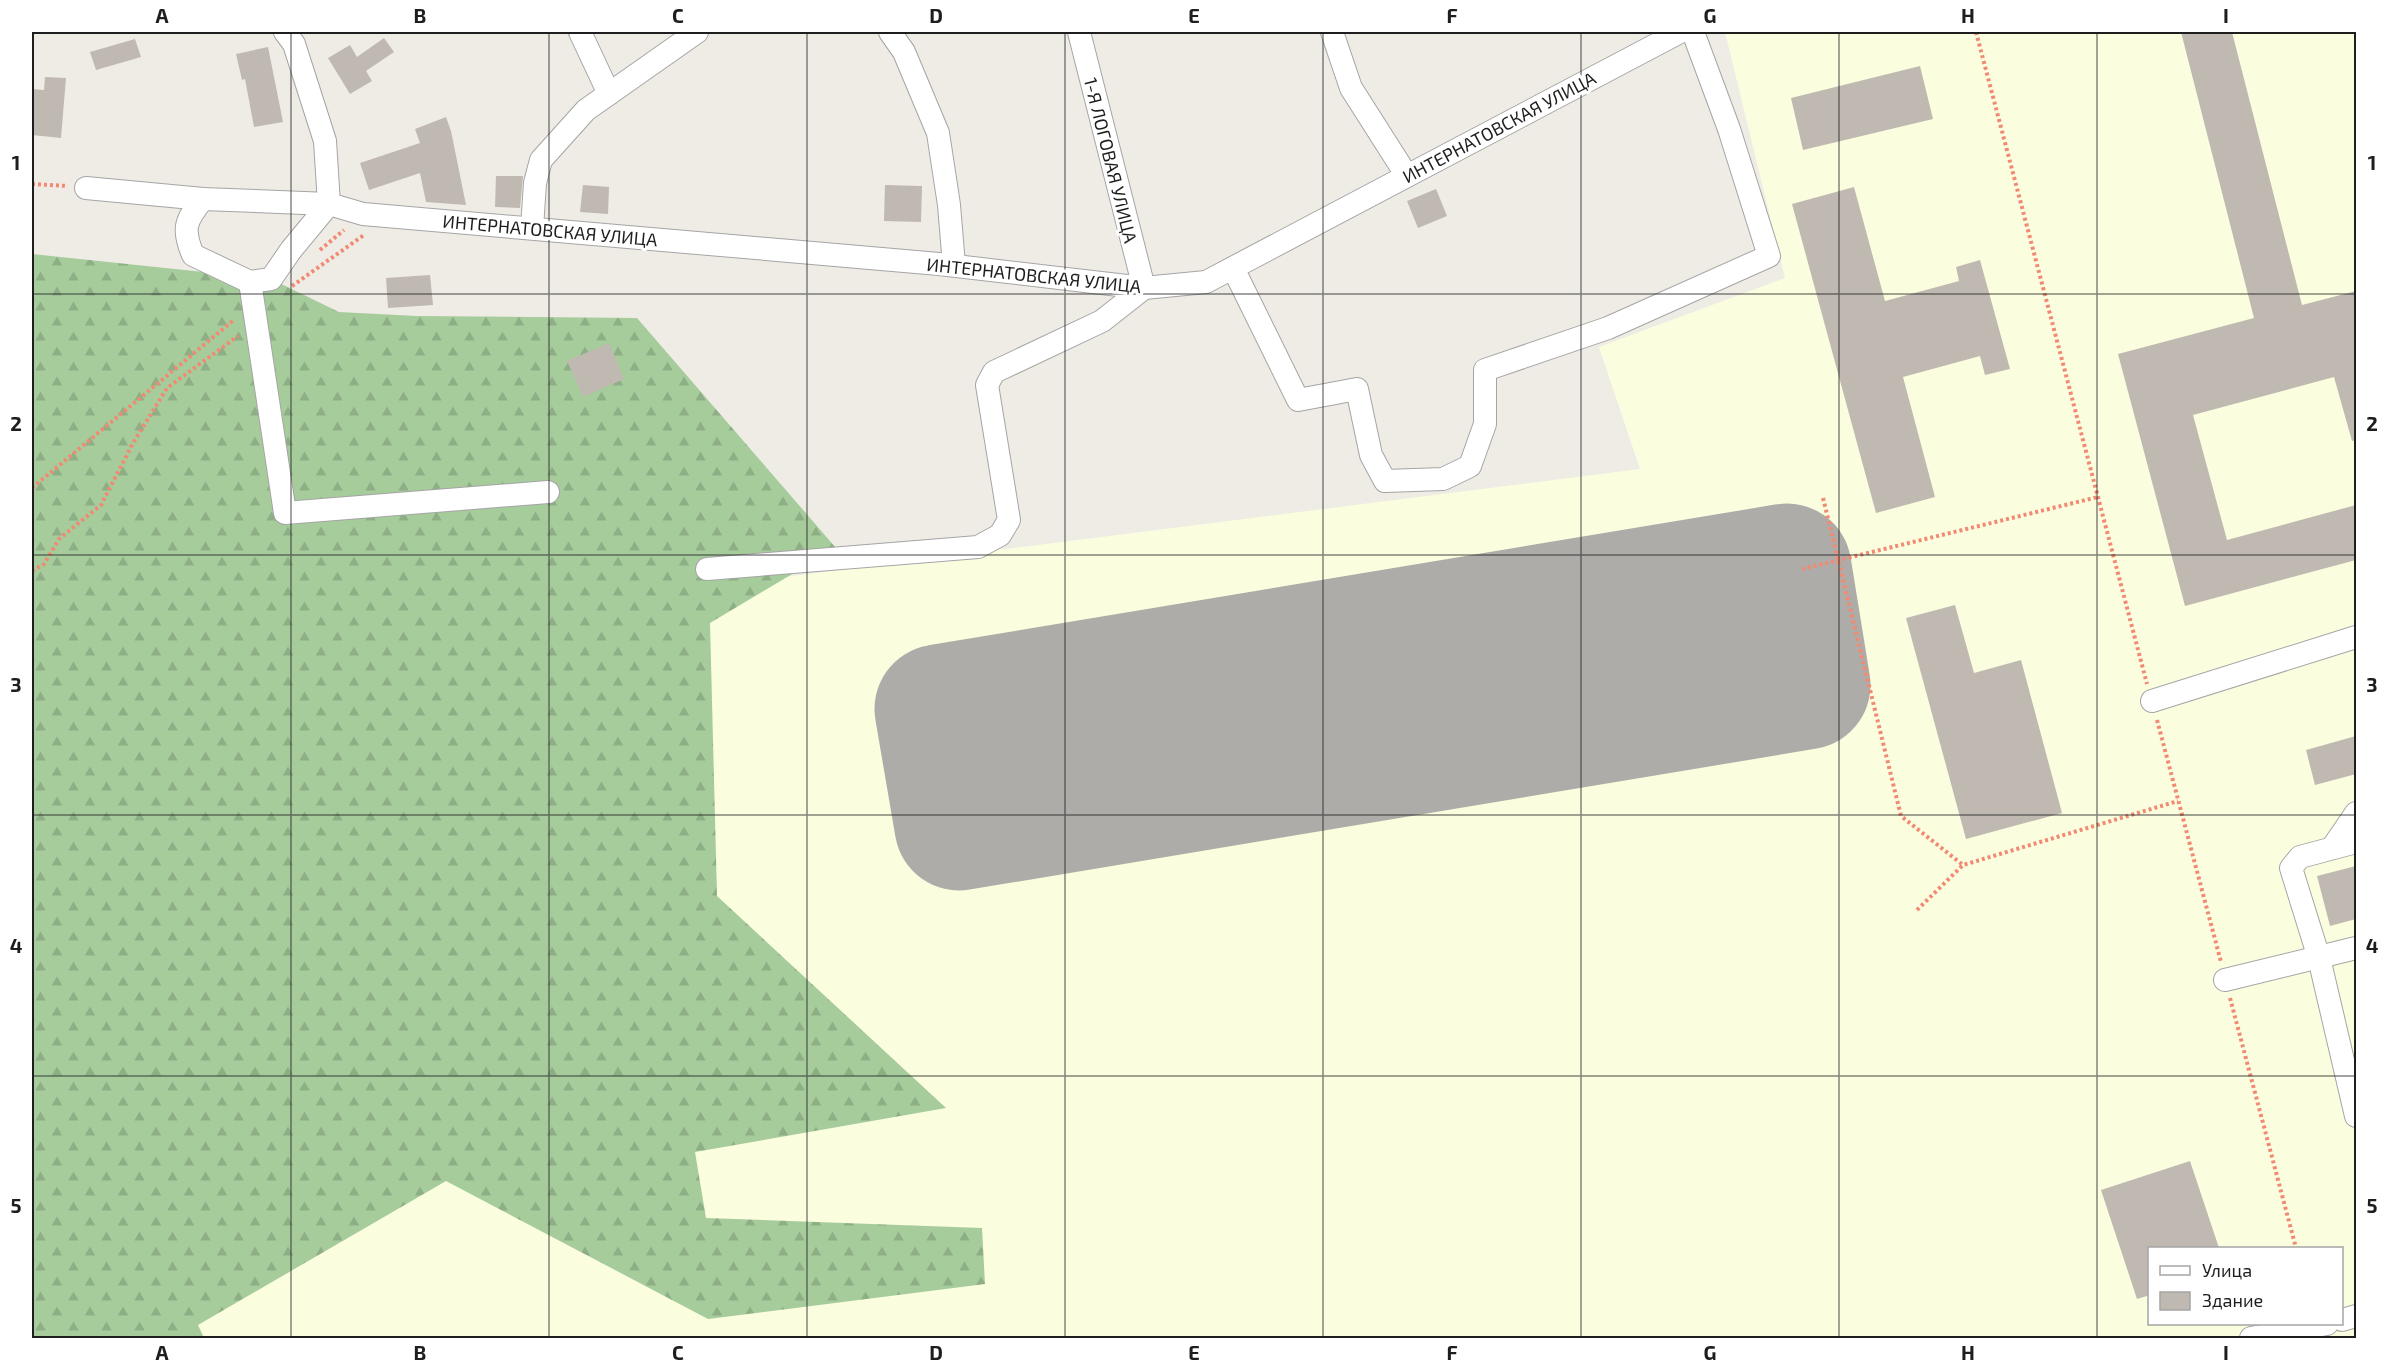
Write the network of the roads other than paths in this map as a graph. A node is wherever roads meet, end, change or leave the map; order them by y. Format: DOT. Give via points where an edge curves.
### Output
graph roads {
  1 [pos="285,32"];
  2 [pos="580,32"];
  3 [pos="697,32"];
  4 [pos="890,32"];
  5 [pos="1079,32"];
  6 [pos="1332,32"];
  7 [pos="1680,32"];
  8 [pos="1694,32"];
  9 [pos="609,94"];
  10 [pos="1407,176"];
  11 [pos="86,188"];
  12 [pos="203,199"];
  13 [pos="329,204"];
  14 [pos="532,228"];
  15 [pos="954,265"];
  16 [pos="1233,268"];
  17 [pos="1144,288"];
  18 [pos="253,302"];
  19 [pos="548,492"];
  20 [pos="707,569"];
  21 [pos="2356,637"];
  22 [pos="2152,701"];
  23 [pos="2356,813"];
  24 [pos="2356,842"];
  25 [pos="2332,848"];
  26 [pos="2356,948"];
  27 [pos="2319,958"];
  28 [pos="2225,980"];
  29 [pos="2356,1116"];
  30 [pos="2317,1325"];
  31 [pos="2251,1338"];
  1 -- 13 [label="street" via="294,44 325,141"];
  2 -- 9 [label="street"];
  3 -- 9 [label="street"];
  4 -- 15 [label="street" via="904,52 939,133"];
  5 -- 17 [label="street, 1-Я ЛОГОВАЯ УЛИЦА"];
  6 -- 10 [label="street" via="1351,88"];
  7 -- 10 [label="street, ИНТЕРНАТОВСКАЯ УЛИЦА"];
  8 -- 16 [label="street" via="1769,256 1608,328 1485,370 1485,424 1470,466 1443,479 1385,481 1371,455 1357,389 1298,400"];
  9 -- 14 [label="street" via="586,110 541,160"];
  10 -- 16 [label="street, ИНТЕРНАТОВСКАЯ УЛИЦА"];
  11 -- 12 [label="street, ИНТЕРНАТОВСКАЯ УЛИЦА"];
  12 -- 13 [label="street, ИНТЕРНАТОВСКАЯ УЛИЦА"];
  12 -- 18 [label="street" via="188,217 186,238 193,255"];
  13 -- 14 [label="street, ИНТЕРНАТОВСКАЯ УЛИЦА" via="363,214"];
  13 -- 18 [label="street"];
  14 -- 15 [label="street, ИНТЕРНАТОВСКАЯ УЛИЦА"];
  15 -- 17 [label="street, ИНТЕРНАТОВСКАЯ УЛИЦА"];
  16 -- 17 [label="street, ИНТЕРНАТОВСКАЯ УЛИЦА" via="1206,282"];
  17 -- 20 [label="street" via="1102,321 994,372 987,385 1009,520 1000,534 978,547"];
  18 -- 19 [label="street" via="285,513"];
  21 -- 22 [label="street"];
  23 -- 25 [label="street"];
  24 -- 25 [label="street"];
  25 -- 27 [label="street" via="2300,857 2291,868"];
  26 -- 27 [label="street"];
  27 -- 28 [label="street"];
  27 -- 29 [label="street"];
  30 -- 31 [label="street"];
}
